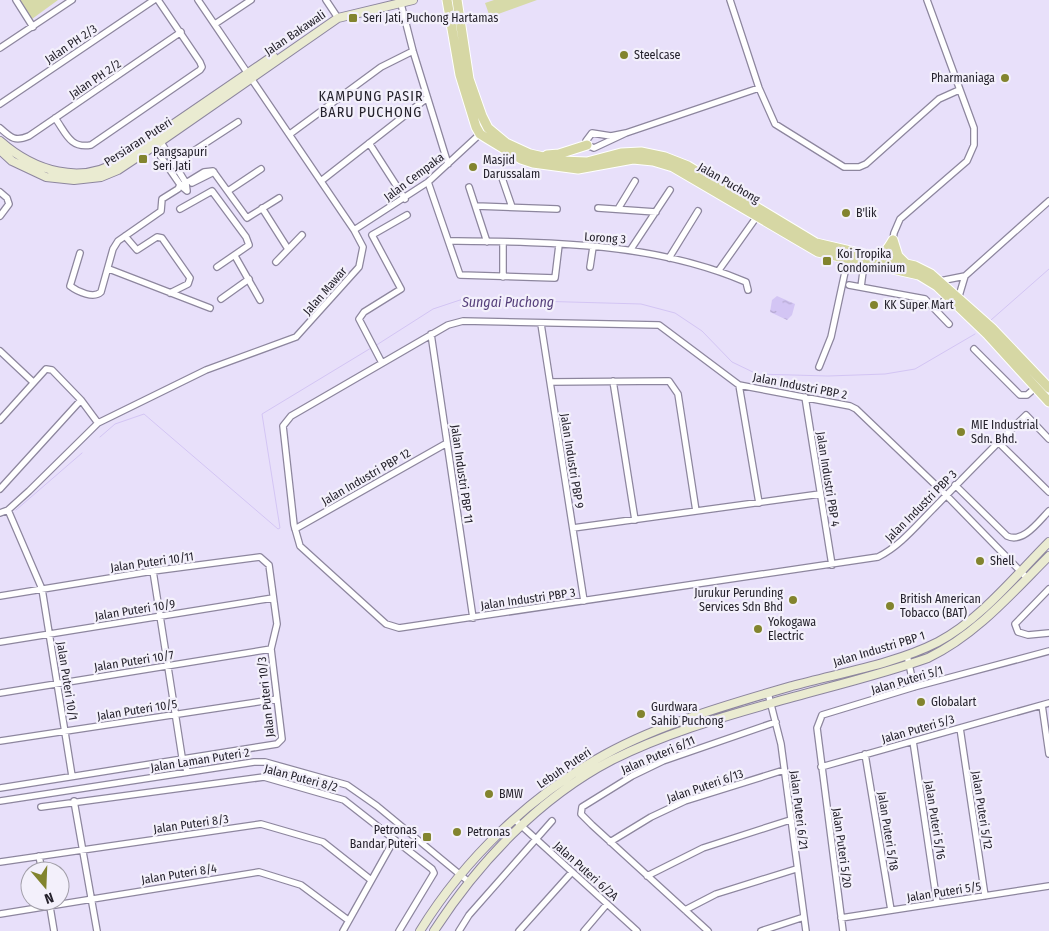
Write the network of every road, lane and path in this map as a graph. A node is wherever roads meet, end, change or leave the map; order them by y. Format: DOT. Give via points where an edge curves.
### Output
graph roads {
  1 [pos="16,0"];
  2 [pos="72,0"];
  3 [pos="154,0"];
  4 [pos="158,0"];
  5 [pos="198,0"];
  6 [pos="251,0"];
  7 [pos="326,0"];
  8 [pos="414,0"];
  9 [pos="439,0"];
  10 [pos="447,0"];
  11 [pos="457,0"];
  12 [pos="730,0"];
  13 [pos="927,0"];
  14 [pos="399,1"];
  15 [pos="337,16"];
  16 [pos="450,16"];
  17 [pos="215,24"];
  18 [pos="33,27"];
  19 [pos="180,32"];
  20 [pos="0,48"];
  21 [pos="413,51"];
  22 [pos="249,76"];
  23 [pos="759,88"];
  24 [pos="959,90"];
  25 [pos="427,98"];
  26 [pos="0,104"];
  27 [pos="56,118"];
  28 [pos="238,122"];
  29 [pos="0,128"];
  30 [pos="626,133"];
  31 [pos="290,134"];
  32 [pos="480,134"];
  33 [pos="155,141"];
  34 [pos="0,142"];
  35 [pos="369,143"];
  36 [pos="587,145"];
  37 [pos="0,150"];
  38 [pos="530,154"];
  39 [pos="448,164"];
  40 [pos="172,165"];
  41 [pos="261,169"];
  42 [pos="502,178"];
  43 [pos="321,181"];
  44 [pos="635,181"];
  45 [pos="428,182"];
  46 [pos="184,187"];
  47 [pos="469,187"];
  48 [pos="670,190"];
  49 [pos="228,191"];
  50 [pos="0,192"];
  51 [pos="279,198"];
  52 [pos="405,199"];
  53 [pos="194,200"];
  54 [pos="1049,201"];
  55 [pos="476,206"];
  56 [pos="512,207"];
  57 [pos="262,208"];
  58 [pos="598,208"];
  59 [pos="180,209"];
  60 [pos="557,209"];
  61 [pos="618,209"];
  62 [pos="698,211"];
  63 [pos="656,212"];
  64 [pos="407,215"];
  65 [pos="758,215"];
  66 [pos="0,216"];
  67 [pos="354,230"];
  68 [pos="302,235"];
  69 [pos="125,236"];
  70 [pos="893,240"];
  71 [pos="450,241"];
  72 [pos="487,242"];
  73 [pos="504,242"];
  74 [pos="559,245"];
  75 [pos="593,247"];
  76 [pos="288,249"];
  77 [pos="631,249"];
  78 [pos="80,252"];
  79 [pos="235,256"];
  80 [pos="669,258"];
  81 [pos="838,258"];
  82 [pos="862,260"];
  83 [pos="276,262"];
  84 [pos="888,264"];
  85 [pos="906,264"];
  86 [pos="217,267"];
  87 [pos="590,267"];
  88 [pos="109,268"];
  89 [pos="719,270"];
  90 [pos="845,272"];
  91 [pos="965,276"];
  92 [pos="503,277"];
  93 [pos="248,279"];
  94 [pos="940,280"];
  95 [pos="849,285"];
  96 [pos="861,287"];
  97 [pos="748,290"];
  98 [pos="170,293"];
  99 [pos="959,296"];
  100 [pos="948,297"];
  101 [pos="221,299"];
  102 [pos="260,300"];
  103 [pos="210,308"];
  104 [pos="935,309"];
  105 [pos="977,319"];
  106 [pos="542,324"];
  107 [pos="948,324"];
  108 [pos="990,331"];
  109 [pos="431,334"];
  110 [pos="974,349"];
  111 [pos="0,351"];
  112 [pos="382,363"];
  113 [pos="819,367"];
  114 [pos="613,381"];
  115 [pos="33,382"];
  116 [pos="550,382"];
  117 [pos="739,385"];
  118 [pos="1035,388"];
  119 [pos="1049,388"];
  120 [pos="805,397"];
  121 [pos="80,402"];
  122 [pos="1049,402"];
  123 [pos="0,420"];
  124 [pos="98,423"];
  125 [pos="1049,439"];
  126 [pos="998,442"];
  127 [pos="447,443"];
  128 [pos="955,486"];
  129 [pos="0,489"];
  130 [pos="1049,492"];
  131 [pos="820,494"];
  132 [pos="946,496"];
  133 [pos="759,503"];
  134 [pos="8,510"];
  135 [pos="696,511"];
  136 [pos="1049,511"];
  137 [pos="0,513"];
  138 [pos="635,520"];
  139 [pos="572,528"];
  140 [pos="295,529"];
  141 [pos="1049,542"];
  142 [pos="1049,556"];
  143 [pos="266,560"];
  144 [pos="832,565"];
  145 [pos="153,571"];
  146 [pos="1020,571"];
  147 [pos="1027,578"];
  148 [pos="42,589"];
  149 [pos="1049,589"];
  150 [pos="0,596"];
  151 [pos="273,598"];
  152 [pos="584,601"];
  153 [pos="160,616"];
  154 [pos="473,618"];
  155 [pos="1049,633"];
  156 [pos="49,634"];
  157 [pos="0,642"];
  158 [pos="271,649"];
  159 [pos="1049,651"];
  160 [pos="907,655"];
  161 [pos="909,665"];
  162 [pos="168,666"];
  163 [pos="57,684"];
  164 [pos="914,687"];
  165 [pos="0,693"];
  166 [pos="768,693"];
  167 [pos="277,699"];
  168 [pos="1049,703"];
  169 [pos="1042,705"];
  170 [pos="772,706"];
  171 [pos="175,714"];
  172 [pos="775,719"];
  173 [pos="960,728"];
  174 [pos="64,731"];
  175 [pos="0,741"];
  176 [pos="913,741"];
  177 [pos="866,754"];
  178 [pos="1049,754"];
  179 [pos="182,759"];
  180 [pos="821,767"];
  181 [pos="784,770"];
  182 [pos="184,773"];
  183 [pos="72,776"];
  184 [pos="0,788"];
  185 [pos="0,801"];
  186 [pos="74,801"];
  187 [pos="41,807"];
  188 [pos="514,819"];
  189 [pos="790,820"];
  190 [pos="552,821"];
  191 [pos="522,826"];
  192 [pos="535,838"];
  193 [pos="394,840"];
  194 [pos="610,842"];
  195 [pos="83,848"];
  196 [pos="39,856"];
  197 [pos="40,861"];
  198 [pos="0,862"];
  199 [pos="796,869"];
  200 [pos="572,872"];
  201 [pos="460,874"];
  202 [pos="648,876"];
  203 [pos="371,880"];
  204 [pos="469,882"];
  205 [pos="1049,886"];
  206 [pos="985,896"];
  207 [pos="92,898"];
  208 [pos="70,900"];
  209 [pos="937,903"];
  210 [pos="607,904"];
  211 [pos="20,909"];
  212 [pos="685,910"];
  213 [pos="891,910"];
  214 [pos="51,911"];
  215 [pos="0,914"];
  216 [pos="804,916"];
  217 [pos="841,918"];
  218 [pos="348,920"];
  219 [pos="54,931"];
  220 [pos="97,931"];
  221 [pos="343,931"];
  222 [pos="399,931"];
  223 [pos="420,931"];
  224 [pos="434,931"];
  225 [pos="459,931"];
  226 [pos="519,931"];
  227 [pos="584,931"];
  228 [pos="636,931"];
  229 [pos="708,931"];
  230 [pos="761,931"];
  231 [pos="806,931"];
  232 [pos="843,931"];
  1 -- 18 [label="street"];
  2 -- 18 [label="street"];
  3 -- 26 [label="street, Jalan PH 2/3"];
  4 -- 19 [label="street"];
  5 -- 17 [label="street, Jalan Mawar"];
  6 -- 17 [label="street"];
  7 -- 15 [label="street"];
  8 -- 14 [label="main road, Jalan Bakawali"];
  9 -- 16 [label="main road"];
  10 -- 16 [label="main road"];
  11 -- 38 [label="main road, Jalan Puchong" via="469,79 484,122 493,134"];
  12 -- 23 [label="street"];
  13 -- 24 [label="street"];
  14 -- 15 [label="main road, Jalan Bakawali"];
  14 -- 21 [label="street"];
  15 -- 22 [label="main road, Jalan Bakawali"];
  16 -- 32 [label="main road" via="460,76"];
  17 -- 22 [label="street, Jalan Mawar"];
  18 -- 20 [label="street"];
  19 -- 27 [label="street, Jalan PH 2/2"];
  19 -- 27 [label="street" via="202,67 150,106 82,147 74,145"];
  21 -- 25 [label="street"];
  21 -- 31 [label="street" via="381,66"];
  22 -- 31 [label="street, Jalan Mawar"];
  22 -- 33 [label="main road, Persiaran Puteri"];
  23 -- 24 [label="street" via="775,124 850,168 866,164 939,99"];
  23 -- 30 [label="street"];
  24 -- 70 [label="street" via="974,128 971,156 900,219"];
  25 -- 35 [label="street"];
  25 -- 39 [label="street"];
  27 -- 29 [label="street, Jalan PH 2/2" via="20,140 12,139"];
  28 -- 40 [label="street"];
  30 -- 36 [label="street" via="594,148"];
  30 -- 36 [label="street" via="611,136 592,133"];
  31 -- 43 [label="street, Jalan Mawar"];
  32 -- 39 [label="street, Jalan Cempaka"];
  32 -- 65 [label="main road, Jalan Puchong" via="521,159 566,168 591,168 633,159 661,163 686,173"];
  33 -- 34 [label="main road, Persiaran Puteri" via="100,171 72,174 50,170 26,160"];
  33 -- 37 [label="main road, Persiaran Puteri" via="113,173 74,180 34,173"];
  33 -- 40 [label="street"];
  35 -- 43 [label="street"];
  35 -- 52 [label="street"];
  36 -- 38 [label="main road" via="559,154"];
  38 -- 82 [label="main road, Jalan Puchong" via="574,162 632,152 665,157 688,166 816,243"];
  39 -- 45 [label="street, Jalan Cempaka"];
  40 -- 46 [label="street"];
  41 -- 49 [label="street"];
  42 -- 56 [label="street"];
  43 -- 67 [label="street, Jalan Mawar"];
  44 -- 61 [label="street"];
  45 -- 52 [label="street, Jalan Cempaka"];
  45 -- 71 [label="street"];
  46 -- 49 [label="street" via="207,171 214,172"];
  46 -- 53 [label="street"];
  46 -- 69 [label="street" via="162,199 161,211"];
  47 -- 55 [label="street"];
  48 -- 63 [label="street"];
  49 -- 57 [label="street" via="247,218"];
  50 -- 66 [label="street" via="10,204"];
  51 -- 57 [label="street"];
  52 -- 67 [label="street, Jalan Cempaka"];
  53 -- 59 [label="street"];
  53 -- 79 [label="street" via="212,191 224,206 248,241 248,245"];
  54 -- 91 [label="street"];
  55 -- 56 [label="street"];
  55 -- 72 [label="street"];
  56 -- 60 [label="street"];
  57 -- 76 [label="street"];
  58 -- 61 [label="street"];
  61 -- 63 [label="street"];
  62 -- 80 [label="street"];
  63 -- 77 [label="street"];
  64 -- 112 [label="street" via="372,234 400,289 364,312 359,320"];
  65 -- 81 [label="main road, Jalan Puchong" via="818,252"];
  65 -- 89 [label="street"];
  67 -- 124 [label="street, Jalan Mawar" via="363,247 359,267 296,337 206,370"];
  68 -- 76 [label="street"];
  69 -- 88 [label="street" via="114,249"];
  69 -- 98 [label="street" via="137,250 157,237 162,238 190,278 188,284"];
  70 -- 82 [label="main road" via="882,254"];
  70 -- 84 [label="street"];
  70 -- 85 [label="main road" via="898,256"];
  71 -- 72 [label="street, Lorong 3"];
  71 -- 92 [label="street" via="460,275"];
  72 -- 73 [label="street, Lorong 3"];
  73 -- 74 [label="street, Lorong 3"];
  73 -- 92 [label="street"];
  74 -- 75 [label="street, Lorong 3"];
  74 -- 92 [label="street" via="555,278"];
  75 -- 77 [label="street, Lorong 3"];
  75 -- 87 [label="street"];
  76 -- 83 [label="street"];
  77 -- 80 [label="street, Lorong 3"];
  78 -- 88 [label="street" via="70,283 72,288 98,295"];
  79 -- 86 [label="street"];
  79 -- 93 [label="street"];
  80 -- 89 [label="street, Lorong 3"];
  81 -- 82 [label="main road, Jalan Puchong"];
  81 -- 90 [label="street"];
  82 -- 84 [label="main road, Jalan Puchong"];
  82 -- 90 [label="street"];
  82 -- 96 [label="street"];
  84 -- 85 [label="main road, Jalan Puchong"];
  84 -- 100 [label="main road, Jalan Puchong" via="919,275"];
  85 -- 94 [label="main road, Jalan Puchong"];
  88 -- 98 [label="street"];
  89 -- 97 [label="street, Lorong 3" via="746,282"];
  90 -- 113 [label="street" via="830,337"];
  91 -- 94 [label="street"];
  91 -- 99 [label="street"];
  93 -- 101 [label="street"];
  93 -- 102 [label="street"];
  94 -- 99 [label="main road, Jalan Puchong"];
  95 -- 96 [label="street"];
  96 -- 104 [label="street" via="925,299"];
  98 -- 103 [label="street"];
  99 -- 105 [label="main road, Jalan Puchong"];
  100 -- 104 [label="street"];
  100 -- 105 [label="main road, Jalan Puchong"];
  104 -- 107 [label="street"];
  105 -- 108 [label="main road, Jalan Puchong"];
  106 -- 109 [label="street, Jalan Industri PBP 2" via="463,322"];
  106 -- 116 [label="street, Jalan Industri PBP 9"];
  106 -- 117 [label="street, Jalan Industri PBP 2" via="659,325"];
  108 -- 118 [label="main road, Jalan Puchong"];
  108 -- 119 [label="main road, Jalan Puchong"];
  109 -- 112 [label="street, Jalan Industri PBP 3"];
  109 -- 127 [label="street, Jalan Industri PBP 11"];
  110 -- 118 [label="street" via="1020,395 1027,396"];
  111 -- 115 [label="street"];
  112 -- 140 [label="street, Jalan Industri PBP 3" via="286,421 282,432"];
  114 -- 116 [label="street"];
  114 -- 135 [label="street" via="669,381 678,394"];
  114 -- 138 [label="street"];
  115 -- 121 [label="street" via="41,372 52,370"];
  115 -- 123 [label="street"];
  116 -- 139 [label="street, Jalan Industri PBP 9"];
  117 -- 120 [label="street, Jalan Industri PBP 2"];
  117 -- 133 [label="street"];
  118 -- 122 [label="main road, Jalan Puchong"];
  120 -- 131 [label="street, Jalan Industri PBP 4"];
  120 -- 132 [label="street, Jalan Industri PBP 2" via="856,409"];
  121 -- 124 [label="street"];
  121 -- 129 [label="street"];
  124 -- 134 [label="street, Jalan Mawar"];
  125 -- 126 [label="street, Jalan Industri PBP 3" via="1026,415"];
  126 -- 128 [label="street, Jalan Industri PBP 3"];
  126 -- 130 [label="street"];
  127 -- 140 [label="street, Jalan Industri PBP 12"];
  127 -- 154 [label="street, Jalan Industri PBP 11"];
  128 -- 132 [label="street, Jalan Industri PBP 3"];
  128 -- 136 [label="street" via="1014,539 1022,537"];
  131 -- 133 [label="street"];
  131 -- 144 [label="street, Jalan Industri PBP 4"];
  132 -- 144 [label="street, Jalan Industri PBP 3" via="890,551 873,559"];
  132 -- 146 [label="street, Jalan Industri PBP 2"];
  133 -- 135 [label="street"];
  134 -- 137 [label="street"];
  134 -- 148 [label="street, Jalan Puteri 10/1"];
  135 -- 138 [label="street"];
  138 -- 139 [label="street"];
  139 -- 152 [label="street, Jalan Industri PBP 9"];
  140 -- 154 [label="street, Jalan Industri PBP 3" via="300,546 392,627"];
  141 -- 146 [label="main road, Jalan Industri PBP 1"];
  142 -- 147 [label="main road, Jalan Industri PBP 1"];
  143 -- 145 [label="street, Jalan Puteri 10/11" via="260,557"];
  143 -- 151 [label="street, Jalan Puteri 10/3"];
  144 -- 152 [label="street, Jalan Industri PBP 3"];
  145 -- 148 [label="street, Jalan Puteri 10/11"];
  145 -- 153 [label="street"];
  146 -- 147 [label="street, Jalan Industri PBP 2"];
  146 -- 160 [label="main road, Jalan Industri PBP 1" via="958,629 940,641"];
  147 -- 161 [label="main road, Jalan Industri PBP 1" via="963,637 941,652"];
  148 -- 150 [label="street, Jalan Puteri 10/11"];
  148 -- 156 [label="street, Jalan Puteri 10/1"];
  149 -- 155 [label="street" via="1015,624 1018,632 1023,634"];
  151 -- 153 [label="street, Jalan Puteri 10/9"];
  151 -- 158 [label="street, Jalan Puteri 10/3" via="277,624"];
  152 -- 154 [label="street, Jalan Industri PBP 3"];
  153 -- 156 [label="street, Jalan Puteri 10/9"];
  153 -- 162 [label="street"];
  156 -- 157 [label="street, Jalan Puteri 10/9"];
  156 -- 163 [label="street, Jalan Puteri 10/1"];
  158 -- 162 [label="street, Jalan Puteri 10/7"];
  158 -- 167 [label="street, Jalan Puteri 10/3"];
  159 -- 164 [label="street, Jalan Puteri 5/1"];
  160 -- 161 [label="street"];
  160 -- 166 [label="main road, Jalan Industri PBP 1"];
  161 -- 164 [label="street"];
  161 -- 170 [label="main road, Jalan Industri PBP 1"];
  162 -- 163 [label="street, Jalan Puteri 10/7"];
  162 -- 171 [label="street"];
  163 -- 165 [label="street, Jalan Puteri 10/7"];
  163 -- 174 [label="street, Jalan Puteri 10/1"];
  164 -- 180 [label="street, Jalan Puteri 5/1" via="822,716 817,728"];
  166 -- 170 [label="street, Jalan Puteri 6/21"];
  166 -- 188 [label="main road, Lebuh Puteri" via="649,734 607,753 566,778"];
  167 -- 171 [label="street, Jalan Puteri 10/5"];
  167 -- 179 [label="street, Jalan Puteri 10/3" via="282,739 279,743"];
  168 -- 169 [label="street, Jalan Puteri 5/3"];
  169 -- 173 [label="street, Jalan Puteri 5/3"];
  169 -- 178 [label="street"];
  170 -- 172 [label="street, Jalan Puteri 6/21"];
  170 -- 191 [label="main road, Lebuh Puteri" via="666,737 613,760 568,788"];
  171 -- 174 [label="street, Jalan Puteri 10/5"];
  171 -- 179 [label="street"];
  172 -- 181 [label="street, Jalan Puteri 6/21"];
  172 -- 194 [label="street, Jalan Puteri 6/11" via="663,761 582,807 581,814"];
  173 -- 176 [label="street, Jalan Puteri 5/3"];
  173 -- 206 [label="street, Jalan Puteri 5/12"];
  174 -- 175 [label="street, Jalan Puteri 10/5"];
  174 -- 183 [label="street, Jalan Puteri 10/1"];
  176 -- 177 [label="street, Jalan Puteri 5/3"];
  176 -- 209 [label="street, Jalan Puteri 5/16"];
  177 -- 180 [label="street, Jalan Puteri 5/3"];
  177 -- 213 [label="street, Jalan Puteri 5/18"];
  179 -- 182 [label="street"];
  179 -- 183 [label="street, Jalan Puteri 10/3"];
  180 -- 217 [label="street, Jalan Puteri 5/20"];
  181 -- 189 [label="street, Jalan Puteri 6/21"];
  181 -- 194 [label="street, Jalan Puteri 6/13" via="685,801"];
  182 -- 185 [label="street, Jalan Laman Puteri 2"];
  182 -- 201 [label="street, Jalan Laman Puteri 2" via="265,762 331,779 347,785 377,806"];
  183 -- 184 [label="street, Jalan Puteri 10/3"];
  186 -- 187 [label="street, Jalan Puteri 8/2"];
  186 -- 193 [label="street, Jalan Puteri 8/2" via="260,776 344,800"];
  186 -- 195 [label="street"];
  188 -- 191 [label="street, Jalan Puteri 6/2A"];
  188 -- 201 [label="main road, Lebuh Puteri"];
  189 -- 199 [label="street, Jalan Puteri 6/21"];
  189 -- 202 [label="street" via="703,848"];
  190 -- 192 [label="street"];
  191 -- 192 [label="street, Jalan Puteri 6/2A"];
  191 -- 204 [label="main road, Lebuh Puteri"];
  192 -- 200 [label="street, Jalan Puteri 6/2A"];
  192 -- 225 [label="street"];
  193 -- 203 [label="street"];
  193 -- 222 [label="street, Jalan Puteri 8/2" via="432,868 434,873"];
  194 -- 202 [label="street"];
  195 -- 196 [label="street, Jalan Puteri 8/3"];
  195 -- 203 [label="street, Jalan Puteri 8/3" via="260,824 323,842"];
  195 -- 207 [label="street"];
  196 -- 197 [label="street"];
  196 -- 198 [label="street, Jalan Puteri 8/3"];
  199 -- 212 [label="street" via="716,894"];
  199 -- 216 [label="street, Jalan Puteri 6/21"];
  200 -- 210 [label="street, Jalan Puteri 6/2A"];
  200 -- 226 [label="street"];
  201 -- 204 [label="street, Jalan Laman Puteri 2"];
  201 -- 223 [label="main road, Lebuh Puteri"];
  202 -- 212 [label="street"];
  203 -- 218 [label="street"];
  204 -- 224 [label="main road, Lebuh Puteri"];
  205 -- 206 [label="street, Jalan Puteri 5/5"];
  206 -- 209 [label="street, Jalan Puteri 5/5"];
  207 -- 208 [label="street, Jalan Puteri 8/4"];
  207 -- 218 [label="street, Jalan Puteri 8/4" via="259,872 301,885"];
  207 -- 220 [label="street"];
  209 -- 213 [label="street, Jalan Puteri 5/5"];
  210 -- 227 [label="street"];
  210 -- 228 [label="street, Jalan Puteri 6/2A"];
  211 -- 215 [label="street, Jalan Puteri 8/4"];
  212 -- 229 [label="street"];
  213 -- 217 [label="street, Jalan Puteri 5/5"];
  214 -- 219 [label="street"];
  216 -- 230 [label="street"];
  216 -- 231 [label="street, Jalan Puteri 6/21"];
  217 -- 232 [label="street, Jalan Puteri 5/20"];
  218 -- 221 [label="street"];
}
